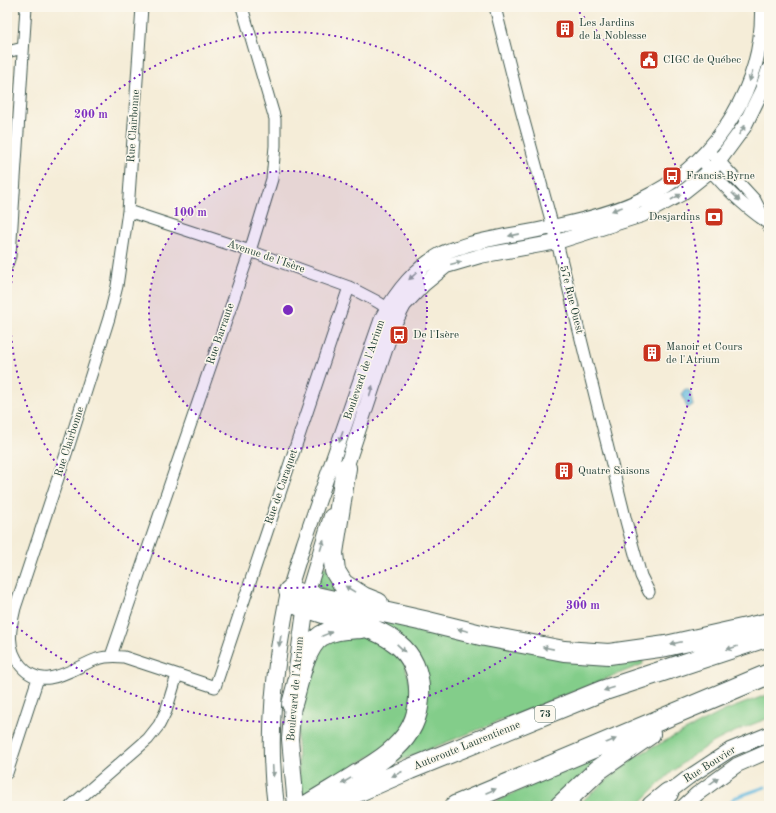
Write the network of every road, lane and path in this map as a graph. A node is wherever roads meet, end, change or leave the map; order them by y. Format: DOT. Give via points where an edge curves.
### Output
graph roads {
  1 [pos="26,7"];
  2 [pos="142,7"];
  3 [pos="242,7"];
  4 [pos="495,7"];
  5 [pos="762,7"];
  6 [pos="23,48"];
  7 [pos="7,52"];
  8 [pos="769,69"];
  9 [pos="703,154"];
  10 [pos="715,166"];
  11 [pos="128,211"];
  12 [pos="768,222"];
  13 [pos="552,227"];
  14 [pos="557,242"];
  15 [pos="250,251"];
  16 [pos="8,259"];
  17 [pos="349,287"];
  18 [pos="393,312"];
  19 [pos="346,468"];
  20 [pos="649,592"];
  21 [pos="297,599"];
  22 [pos="424,621"];
  23 [pos="769,623"];
  24 [pos="368,628"];
  25 [pos="769,636"];
  26 [pos="112,656"];
  27 [pos="769,674"];
  28 [pos="177,675"];
  29 [pos="38,678"];
  30 [pos="292,704"];
  31 [pos="682,711"];
  32 [pos="769,734"];
  33 [pos="769,751"];
  34 [pos="7,773"];
  35 [pos="663,799"];
  36 [pos="316,804"];
  37 [pos="276,805"];
  38 [pos="70,806"];
  39 [pos="296,806"];
  40 [pos="455,806"];
  41 [pos="560,806"];
  42 [pos="652,806"];
  43 [pos="684,806"];
  1 -- 6 [label="street"];
  2 -- 11 [label="street, Rue Clairbonne"];
  3 -- 15 [label="street, Rue Barraute" via="275,126 272,179"];
  4 -- 13 [label="street, 57e Rue Ouest"];
  5 -- 9 [label="street, Boulevard de l'Atrium, one-way" via="760,38 740,104 725,128"];
  6 -- 7 [label="street"];
  6 -- 16 [label="street"];
  10 -- 8 [label="street, Boulevard de l'Atrium, one-way" via="744,127"];
  9 -- 10 [label="street"];
  9 -- 13 [label="street, Boulevard de l'Atrium, one-way" via="677,178 653,194 595,216"];
  10 -- 12 [label="street" via="755,200"];
  14 -- 10 [label="street, Boulevard de l'Atrium, one-way" via="642,216 681,194"];
  11 -- 15 [label="street, Avenue de l'Isère"];
  11 -- 29 [label="street, Rue Clairbonne" via="118,286 109,318 10,629 10,644 16,660 27,673"];
  13 -- 14 [label="street, 57e Rue Ouest"];
  13 -- 18 [label="street, Boulevard de l'Atrium, one-way" via="477,242 444,252 406,281 394,297"];
  18 -- 14 [label="street, Boulevard de l'Atrium, one-way" via="446,266 480,256"];
  14 -- 20 [label="street, 57e Rue Ouest" via="628,528 641,576"];
  15 -- 17 [label="street, Avenue de l'Isère"];
  15 -- 26 [label="street, Rue Barraute"];
  17 -- 18 [label="street, Avenue de l'Isère" via="376,300"];
  17 -- 28 [label="street, Rue de Caraquet" via="214,687"];
  19 -- 18 [label="street, Boulevard de l'Atrium, one-way" via="392,326"];
  18 -- 21 [label="street, Boulevard de l'Atrium, one-way" via="380,324 304,543"];
  21 -- 19 [label="street, Boulevard de l'Atrium, one-way"];
  22 -- 19 [label="highway, one-way" via="363,597 343,584 335,571 333,553"];
  21 -- 22 [label="highway"];
  21 -- 24 [label="highway"];
  21 -- 30 [label="main road, Boulevard de l'Atrium"];
  21 -- 37 [label="main road, Boulevard de l'Atrium, one-way" via="278,654 272,754"];
  23 -- 22 [label="highway, one-way" via="666,646 609,654 564,651"];
  30 -- 24 [label="highway, one-way" via="308,651 314,642 337,630"];
  24 -- 36 [label="highway, one-way" via="388,637 405,650 415,668 420,689 414,724 406,737 383,759"];
  25 -- 36 [label="highway, Autoroute Laurentienne / 73, one-way" via="602,691"];
  26 -- 28 [label="street" via="124,657"];
  26 -- 29 [label="street" via="49,679"];
  27 -- 31 [label="highway"];
  28 -- 38 [label="street" via="166,711 148,739"];
  29 -- 34 [label="street"];
  30 -- 39 [label="main road, Boulevard de l'Atrium" via="290,739"];
  40 -- 31 [label="highway, one-way"];
  31 -- 41 [label="highway" via="598,770"];
  32 -- 35 [label="street, Rue Bouvier" via="730,750 689,777"];
  43 -- 33 [label="street, Rue Bouvier, one-way" via="737,765"];
  35 -- 42 [label="highway"];
}
